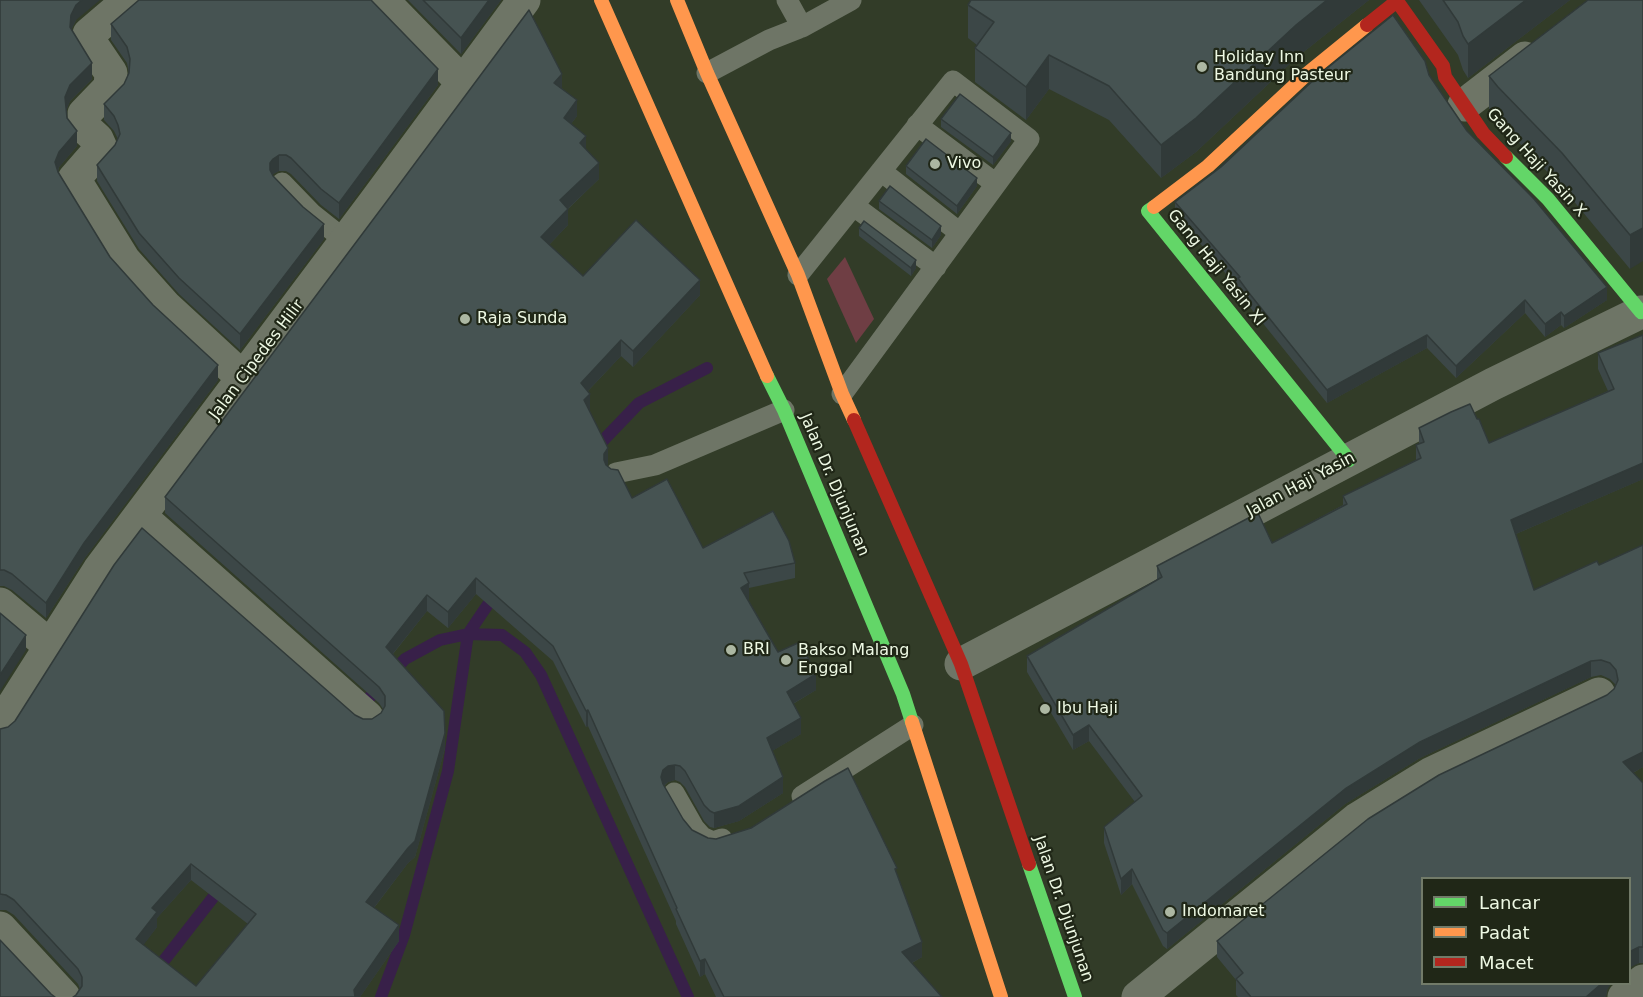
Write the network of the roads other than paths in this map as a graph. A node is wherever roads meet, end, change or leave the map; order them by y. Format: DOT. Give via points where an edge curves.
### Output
graph roads {
  1 [pos="129,0"];
  2 [pos="382,0"];
  3 [pos="524,0"];
  4 [pos="601,0"];
  5 [pos="677,0"];
  6 [pos="787,0"];
  7 [pos="851,0"];
  8 [pos="1397,1"];
  9 [pos="802,27"];
  10 [pos="1546,42"];
  11 [pos="707,73"];
  12 [pos="463,83"];
  13 [pos="1464,105"];
  14 [pos="917,125"];
  15 [pos="881,171"];
  16 [pos="282,183"];
  17 [pos="996,184"];
  18 [pos="854,206"];
  19 [pos="960,233"];
  20 [pos="346,241"];
  21 [pos="936,267"];
  22 [pos="798,275"];
  23 [pos="1642,311"];
  24 [pos="243,378"];
  25 [pos="842,394"];
  26 [pos="784,410"];
  27 [pos="1349,460"];
  28 [pos="616,473"];
  29 [pos="140,516"];
  30 [pos="0,604"];
  31 [pos="51,646"];
  32 [pos="962,664"];
  33 [pos="1599,694"];
  34 [pos="359,710"];
  35 [pos="913,725"];
  36 [pos="0,726"];
  37 [pos="674,793"];
  38 [pos="783,808"];
  39 [pos="744,833"];
  40 [pos="0,928"];
  41 [pos="1643,981"];
  42 [pos="64,997"];
  43 [pos="1001,997"];
  44 [pos="1075,997"];
  45 [pos="1138,997"];
  46 [pos="1624,997"];
  1 -- 24 [label="street" via="89,34 88,39 111,73 110,87 84,114 84,127 102,148 75,178 124,260 166,307"];
  2 -- 12 [label="street"];
  3 -- 12 [label="street, Jalan Cipedes Hilir"];
  4 -- 26 [label="main road, Jalan Dr. Djunjunan"];
  5 -- 11 [label="main road, Jalan Dr. Djunjunan"];
  6 -- 9 [label="lane"];
  7 -- 9 [label="lane"];
  8 -- 13 [label="main road, Gang Haji Yasin X" via="1443,66 1445,77"];
  8 -- 27 [label="main road, Gang Haji Yasin XI" via="1308,73 1208,166 1148,211"];
  9 -- 11 [label="lane"];
  10 -- 13 [label="street"];
  11 -- 22 [label="main road, Jalan Dr. Djunjunan"];
  12 -- 20 [label="street, Jalan Cipedes Hilir"];
  13 -- 23 [label="main road, Gang Haji Yasin X" via="1483,133 1548,199"];
  14 -- 15 [label="lane"];
  14 -- 17 [label="lane"];
  14 -- 17 [label="lane" via="953,81 1029,139"];
  15 -- 18 [label="lane"];
  15 -- 19 [label="lane"];
  16 -- 20 [label="lane"];
  17 -- 19 [label="lane"];
  18 -- 21 [label="lane"];
  18 -- 22 [label="lane"];
  19 -- 21 [label="lane"];
  20 -- 24 [label="street, Jalan Cipedes Hilir"];
  21 -- 25 [label="lane"];
  22 -- 25 [label="main road, Jalan Dr. Djunjunan"];
  23 -- 27 [label="street, Jalan Haji Yasin"];
  24 -- 29 [label="street, Jalan Cipedes Hilir"];
  25 -- 32 [label="main road, Jalan Dr. Djunjunan"];
  26 -- 28 [label="lane" via="655,465"];
  26 -- 35 [label="main road, Jalan Dr. Djunjunan"];
  27 -- 32 [label="street, Jalan Haji Yasin"];
  29 -- 31 [label="street, Jalan Cipedes Hilir" via="99,570"];
  29 -- 34 [label="street"];
  30 -- 31 [label="street"];
  31 -- 36 [label="street, Jalan Cipedes Hilir"];
  32 -- 44 [label="main road, Jalan Dr. Djunjunan"];
  33 -- 45 [label="street" via="1430,774 1357,819"];
  35 -- 38 [label="lane"];
  35 -- 43 [label="main road, Jalan Dr. Djunjunan"];
  37 -- 39 [label="lane" via="702,837 713,842"];
  40 -- 42 [label="street"];
  41 -- 46 [label="street"];
}
